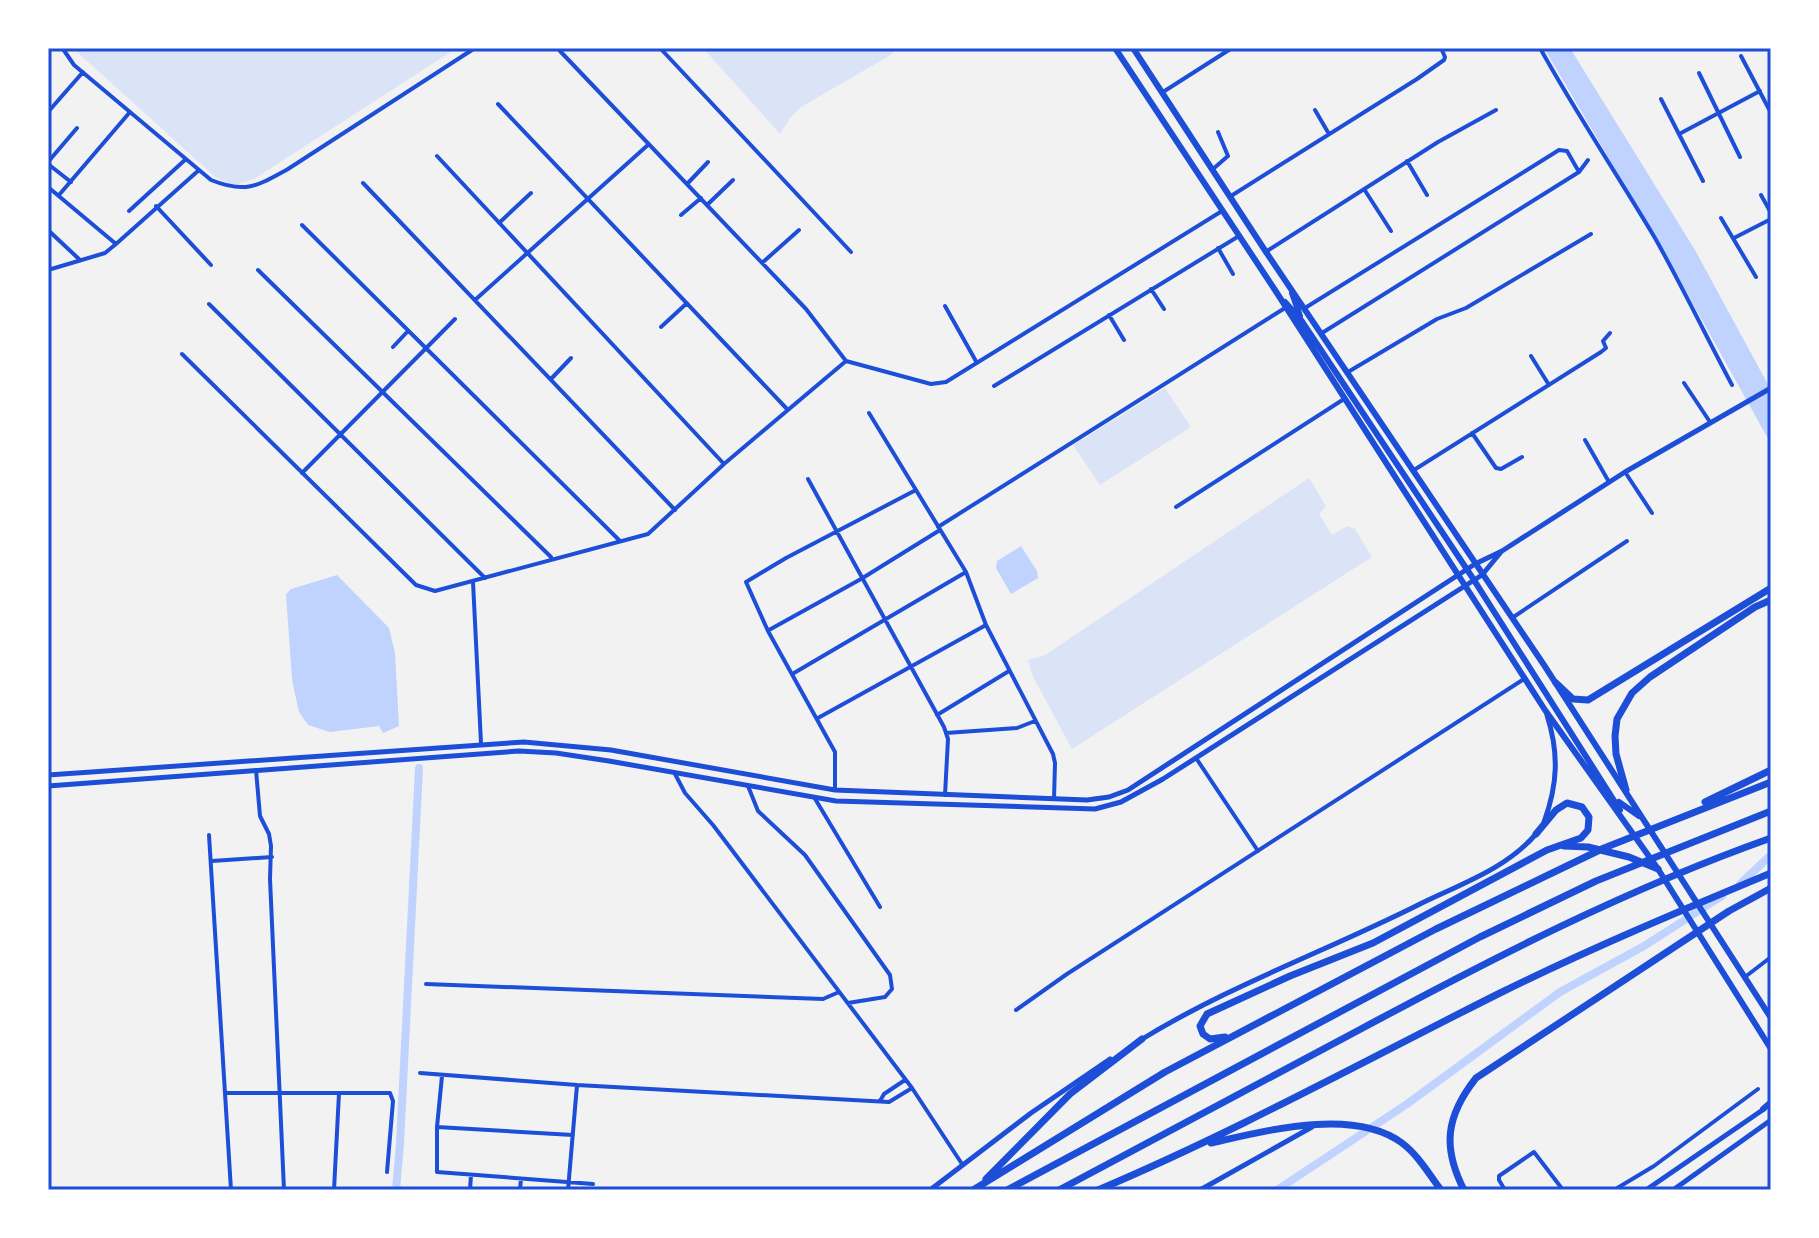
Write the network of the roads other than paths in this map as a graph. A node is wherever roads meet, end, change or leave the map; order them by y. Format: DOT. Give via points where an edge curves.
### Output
graph roads {
  1 [pos="56,48"];
  2 [pos="64,48"];
  3 [pos="475,48"];
  4 [pos="660,48"];
  5 [pos="1115,48"];
  6 [pos="1133,48"];
  7 [pos="1232,48"];
  8 [pos="1441,48"];
  9 [pos="1540,48"];
  10 [pos="560,51"];
  11 [pos="1741,56"];
  12 [pos="83,72"];
  13 [pos="1699,73"];
  14 [pos="1760,91"];
  15 [pos="1163,92"];
  16 [pos="1661,99"];
  17 [pos="498,104"];
  18 [pos="1315,110"];
  19 [pos="1496,110"];
  20 [pos="48,112"];
  21 [pos="130,112"];
  22 [pos="1719,113"];
  23 [pos="1771,113"];
  24 [pos="77,128"];
  25 [pos="1218,132"];
  26 [pos="1680,133"];
  27 [pos="1329,134"];
  28 [pos="649,144"];
  29 [pos="437,156"];
  30 [pos="1740,157"];
  31 [pos="186,159"];
  32 [pos="1588,160"];
  33 [pos="1407,161"];
  34 [pos="708,162"];
  35 [pos="48,163"];
  36 [pos="1213,169"];
  37 [pos="199,170"];
  38 [pos="1579,172"];
  39 [pos="733,180"];
  40 [pos="1703,181"];
  41 [pos="71,182"];
  42 [pos="363,183"];
  43 [pos="687,184"];
  44 [pos="48,187"];
  45 [pos="1364,189"];
  46 [pos="531,193"];
  47 [pos="59,195"];
  48 [pos="1427,195"];
  49 [pos="1761,195"];
  50 [pos="1230,197"];
  51 [pos="701,198"];
  52 [pos="588,199"];
  53 [pos="707,205"];
  54 [pos="156,206"];
  55 [pos="129,211"];
  56 [pos="1222,211"];
  57 [pos="681,215"];
  58 [pos="1771,216"];
  59 [pos="1721,218"];
  60 [pos="499,223"];
  61 [pos="302,225"];
  62 [pos="48,230"];
  63 [pos="799,230"];
  64 [pos="1391,231"];
  65 [pos="1591,234"];
  66 [pos="1239,236"];
  67 [pos="1734,238"];
  68 [pos="116,244"];
  69 [pos="1218,248"];
  70 [pos="851,252"];
  71 [pos="1266,252"];
  72 [pos="528,254"];
  73 [pos="80,260"];
  74 [pos="762,263"];
  75 [pos="211,265"];
  76 [pos="48,270"];
  77 [pos="258,270"];
  78 [pos="1233,274"];
  79 [pos="1756,277"];
  80 [pos="1290,285"];
  81 [pos="1151,289"];
  82 [pos="1275,290"];
  83 [pos="475,300"];
  84 [pos="687,303"];
  85 [pos="209,304"];
  86 [pos="945,306"];
  87 [pos="1285,308"];
  88 [pos="1305,308"];
  89 [pos="1164,309"];
  90 [pos="1109,315"];
  91 [pos="455,319"];
  92 [pos="1301,320"];
  93 [pos="661,327"];
  94 [pos="408,331"];
  95 [pos="1322,333"];
  96 [pos="1610,333"];
  97 [pos="1124,340"];
  98 [pos="393,347"];
  99 [pos="425,347"];
  100 [pos="182,354"];
  101 [pos="1531,356"];
  102 [pos="571,358"];
  103 [pos="846,361"];
  104 [pos="977,363"];
  105 [pos="1348,372"];
  106 [pos="551,379"];
  107 [pos="1684,383"];
  108 [pos="1549,385"];
  109 [pos="1732,385"];
  110 [pos="994,386"];
  111 [pos="1771,388"];
  112 [pos="382,392"];
  113 [pos="1344,399"];
  114 [pos="787,409"];
  115 [pos="869,413"];
  116 [pos="1710,422"];
  117 [pos="1472,433"];
  118 [pos="340,436"];
  119 [pos="1585,440"];
  120 [pos="1522,457"];
  121 [pos="724,464"];
  122 [pos="1414,470"];
  123 [pos="1625,472"];
  124 [pos="301,473"];
  125 [pos="808,479"];
  126 [pos="1609,482"];
  127 [pos="914,491"];
  128 [pos="1176,507"];
  129 [pos="675,510"];
  130 [pos="1652,513"];
  131 [pos="939,529"];
  132 [pos="836,533"];
  133 [pos="1456,535"];
  134 [pos="620,541"];
  135 [pos="1627,541"];
  136 [pos="1439,546"];
  137 [pos="1502,551"];
  138 [pos="552,558"];
  139 [pos="1475,564"];
  140 [pos="966,572"];
  141 [pos="1458,575"];
  142 [pos="1482,575"];
  143 [pos="485,578"];
  144 [pos="861,579"];
  145 [pos="473,582"];
  146 [pos="1465,586"];
  147 [pos="1771,588"];
  148 [pos="1771,600"];
  149 [pos="1501,602"];
  150 [pos="1484,612"];
  151 [pos="1512,618"];
  152 [pos="885,621"];
  153 [pos="986,625"];
  154 [pos="768,631"];
  155 [pos="911,668"];
  156 [pos="1009,671"];
  157 [pos="794,673"];
  158 [pos="1526,677"];
  159 [pos="1556,683"];
  160 [pos="1545,710"];
  161 [pos="937,715"];
  162 [pos="818,718"];
  163 [pos="1035,721"];
  164 [pos="946,733"];
  165 [pos="481,743"];
  166 [pos="1196,758"];
  167 [pos="256,770"];
  168 [pos="1771,770"];
  169 [pos="674,772"];
  170 [pos="48,775"];
  171 [pos="1771,782"];
  172 [pos="48,786"];
  173 [pos="748,786"];
  174 [pos="835,790"];
  175 [pos="1626,790"];
  176 [pos="945,795"];
  177 [pos="814,797"];
  178 [pos="1054,799"];
  179 [pos="1616,800"];
  180 [pos="1771,811"];
  181 [pos="1643,819"];
  182 [pos="1667,821"];
  183 [pos="1631,830"];
  184 [pos="1536,834"];
  185 [pos="209,835"];
  186 [pos="1771,838"];
  187 [pos="1558,846"];
  188 [pos="1258,851"];
  189 [pos="272,857"];
  190 [pos="212,861"];
  191 [pos="1658,869"];
  192 [pos="1771,873"];
  193 [pos="1771,888"];
  194 [pos="880,907"];
  195 [pos="1771,957"];
  196 [pos="1745,977"];
  197 [pos="426,984"];
  198 [pos="839,992"];
  199 [pos="847,1003"];
  200 [pos="1016,1010"];
  201 [pos="1271,1016"];
  202 [pos="1771,1018"];
  203 [pos="1142,1039"];
  204 [pos="1771,1049"];
  205 [pos="420,1073"];
  206 [pos="442,1076"];
  207 [pos="905,1080"];
  208 [pos="577,1085"];
  209 [pos="912,1088"];
  210 [pos="1758,1089"];
  211 [pos="226,1093"];
  212 [pos="339,1093"];
  213 [pos="280,1095"];
  214 [pos="880,1101"];
  215 [pos="1771,1103"];
  216 [pos="1763,1109"];
  217 [pos="1771,1120"];
  218 [pos="1313,1126"];
  219 [pos="437,1127"];
  220 [pos="573,1135"];
  221 [pos="1201,1145"];
  222 [pos="962,1164"];
  223 [pos="387,1172"];
  224 [pos="471,1175"];
  225 [pos="521,1179"];
  226 [pos="569,1182"];
  227 [pos="593,1184"];
  228 [pos="976,1188"];
  229 [pos="231,1190"];
  230 [pos="284,1190"];
  231 [pos="334,1190"];
  232 [pos="470,1190"];
  233 [pos="520,1190"];
  234 [pos="568,1190"];
  235 [pos="930,1190"];
  236 [pos="1007,1190"];
  237 [pos="1059,1190"];
  238 [pos="1098,1190"];
  239 [pos="1200,1190"];
  240 [pos="1441,1190"];
  241 [pos="1464,1190"];
  242 [pos="1505,1190"];
  243 [pos="1563,1190"];
  244 [pos="1614,1190"];
  245 [pos="1646,1190"];
  246 [pos="1673,1190"];
  1 -- 2 [label="street"];
  2 -- 12 [label="street"];
  3 -- 37 [label="street" via="265,181 231,188"];
  4 -- 70 [label="street"];
  5 -- 56 [label="main road"];
  6 -- 15 [label="main road"];
  7 -- 15 [label="street"];
  8 -- 27 [label="street" via="1444,60"];
  9 -- 109 [label="street" via="1657,242"];
  10 -- 28 [label="street"];
  11 -- 14 [label="street"];
  12 -- 20 [label="street"];
  12 -- 21 [label="street"];
  13 -- 22 [label="street"];
  14 -- 22 [label="street"];
  14 -- 23 [label="street"];
  15 -- 36 [label="main road"];
  16 -- 26 [label="street"];
  17 -- 52 [label="street"];
  18 -- 27 [label="street"];
  19 -- 33 [label="street"];
  21 -- 31 [label="street"];
  21 -- 41 [label="street"];
  22 -- 26 [label="street"];
  22 -- 30 [label="street"];
  24 -- 35 [label="street"];
  25 -- 36 [label="street" via="1228,156"];
  26 -- 40 [label="street"];
  27 -- 50 [label="street"];
  28 -- 43 [label="street"];
  28 -- 52 [label="street"];
  29 -- 60 [label="street"];
  31 -- 37 [label="street"];
  31 -- 55 [label="street"];
  32 -- 38 [label="street"];
  33 -- 45 [label="street"];
  33 -- 48 [label="street"];
  34 -- 43 [label="street"];
  35 -- 41 [label="street"];
  36 -- 50 [label="main road"];
  37 -- 54 [label="street"];
  38 -- 88 [label="street" via="1567,151 1559,150"];
  38 -- 95 [label="street"];
  39 -- 53 [label="street"];
  41 -- 47 [label="street"];
  42 -- 83 [label="street"];
  43 -- 51 [label="street"];
  44 -- 47 [label="street"];
  45 -- 64 [label="street"];
  45 -- 71 [label="street"];
  46 -- 60 [label="street"];
  47 -- 68 [label="street"];
  49 -- 58 [label="street"];
  50 -- 71 [label="main road"];
  51 -- 53 [label="street"];
  51 -- 57 [label="street"];
  52 -- 72 [label="street"];
  52 -- 84 [label="street"];
  53 -- 74 [label="street"];
  54 -- 68 [label="street"];
  54 -- 75 [label="street"];
  56 -- 66 [label="main road"];
  56 -- 104 [label="street"];
  58 -- 67 [label="street"];
  59 -- 67 [label="street"];
  60 -- 72 [label="street"];
  61 -- 94 [label="street"];
  62 -- 73 [label="street"];
  63 -- 74 [label="street"];
  65 -- 105 [label="street"];
  66 -- 69 [label="street"];
  66 -- 82 [label="main road"];
  67 -- 79 [label="street"];
  68 -- 73 [label="street"];
  69 -- 78 [label="street"];
  69 -- 81 [label="street"];
  71 -- 80 [label="main road"];
  72 -- 83 [label="street"];
  72 -- 121 [label="street"];
  73 -- 76 [label="street"];
  74 -- 103 [label="street"];
  77 -- 112 [label="street"];
  80 -- 88 [label="main road"];
  80 -- 92 [label="main road"];
  81 -- 89 [label="street"];
  81 -- 90 [label="street"];
  82 -- 87 [label="main road"];
  82 -- 92 [label="main road"];
  83 -- 106 [label="street"];
  84 -- 93 [label="street"];
  84 -- 114 [label="street"];
  85 -- 118 [label="street"];
  86 -- 104 [label="street"];
  87 -- 113 [label="main road"];
  87 -- 131 [label="street"];
  88 -- 95 [label="main road"];
  90 -- 97 [label="street"];
  90 -- 110 [label="street"];
  91 -- 99 [label="street"];
  92 -- 179 [label="main road"];
  94 -- 98 [label="street"];
  94 -- 99 [label="street"];
  95 -- 105 [label="main road"];
  96 -- 108 [label="street" via="1603,341 1605,348"];
  99 -- 112 [label="street"];
  99 -- 134 [label="street"];
  100 -- 124 [label="street"];
  101 -- 108 [label="street"];
  102 -- 106 [label="street"];
  103 -- 104 [label="street" via="938,384"];
  103 -- 114 [label="street"];
  105 -- 122 [label="main road"];
  106 -- 129 [label="street"];
  107 -- 116 [label="street"];
  108 -- 117 [label="street"];
  111 -- 116 [label="main road"];
  112 -- 118 [label="street"];
  112 -- 138 [label="street"];
  113 -- 128 [label="street"];
  113 -- 136 [label="main road"];
  114 -- 121 [label="street"];
  115 -- 127 [label="street"];
  116 -- 123 [label="main road"];
  117 -- 120 [label="street" via="1496,468"];
  117 -- 122 [label="street"];
  118 -- 124 [label="street"];
  118 -- 143 [label="street"];
  119 -- 126 [label="street"];
  121 -- 129 [label="street"];
  122 -- 133 [label="main road"];
  123 -- 126 [label="main road"];
  123 -- 130 [label="street"];
  124 -- 145 [label="street" via="416,585 435,591"];
  125 -- 132 [label="street"];
  126 -- 137 [label="main road"];
  127 -- 131 [label="street"];
  127 -- 132 [label="street"];
  129 -- 134 [label="street" via="648,534"];
  131 -- 140 [label="street"];
  131 -- 144 [label="street"];
  132 -- 144 [label="street"];
  132 -- 154 [label="street" via="747,580"];
  133 -- 136 [label="main road" via="1453,549"];
  133 -- 139 [label="main road"];
  134 -- 138 [label="street"];
  135 -- 151 [label="street"];
  136 -- 141 [label="main road"];
  137 -- 139 [label="main road"];
  137 -- 142 [label="main road"];
  138 -- 143 [label="street"];
  139 -- 141 [label="main road"];
  139 -- 142 [label="main road"];
  140 -- 152 [label="street"];
  140 -- 153 [label="street"];
  141 -- 146 [label="main road"];
  141 -- 178 [label="main road" via="1128,790 1109,797"];
  142 -- 146 [label="main road"];
  142 -- 149 [label="main road"];
  143 -- 145 [label="street"];
  144 -- 152 [label="street"];
  144 -- 154 [label="street"];
  145 -- 165 [label="street"];
  146 -- 150 [label="main road"];
  146 -- 166 [label="main road"];
  147 -- 159 [label="highway" via="1588,700 1573,699"];
  148 -- 175 [label="highway" via="1632,693 1617,719 1615,736"];
  149 -- 150 [label="main road" via="1485,600"];
  149 -- 151 [label="main road"];
  150 -- 158 [label="main road"];
  151 -- 159 [label="main road"];
  152 -- 155 [label="street"];
  152 -- 157 [label="street"];
  153 -- 155 [label="street"];
  153 -- 156 [label="street"];
  154 -- 157 [label="street"];
  155 -- 161 [label="street"];
  155 -- 162 [label="street"];
  156 -- 161 [label="street"];
  156 -- 163 [label="street"];
  157 -- 162 [label="street"];
  158 -- 160 [label="main road"];
  158 -- 188 [label="street"];
  159 -- 175 [label="main road"];
  160 -- 183 [label="main road"];
  160 -- 184 [label="main road" via="1557,770 1549,810"];
  161 -- 164 [label="street"];
  162 -- 174 [label="street" via="835,752"];
  163 -- 164 [label="street" via="1017,728"];
  163 -- 178 [label="street" via="1055,763"];
  164 -- 176 [label="street"];
  165 -- 170 [label="main road"];
  165 -- 174 [label="main road" via="551,742"];
  166 -- 177 [label="main road" via="1128,799 1095,809"];
  166 -- 188 [label="street"];
  167 -- 169 [label="main road" via="519,751"];
  167 -- 172 [label="main road"];
  167 -- 189 [label="street" via="260,816"];
  168 -- 182 [label="highway"];
  169 -- 173 [label="main road"];
  169 -- 198 [label="street"];
  171 -- 182 [label="highway"];
  173 -- 177 [label="main road"];
  173 -- 199 [label="street" via="758,811 805,855 890,975 892,989 885,997"];
  174 -- 176 [label="main road"];
  175 -- 181 [label="main road"];
  176 -- 178 [label="main road"];
  177 -- 194 [label="street"];
  179 -- 181 [label="main road"];
  179 -- 183 [label="main road"];
  180 -- 236 [label="highway" via="1596,881 1480,937"];
  181 -- 196 [label="main road"];
  182 -- 201 [label="highway" via="1576,860"];
  183 -- 191 [label="main road"];
  184 -- 187 [label="highway" via="1559,807 1579,805 1589,817 1588,830"];
  184 -- 203 [label="main road" via="1488,871 1215,999"];
  185 -- 190 [label="street"];
  186 -- 237 [label="highway" via="1664,878 1491,959"];
  187 -- 191 [label="highway" via="1595,848"];
  187 -- 201 [label="highway" via="1373,943 1216,1010 1200,1026 1215,1040"];
  188 -- 200 [label="street"];
  189 -- 190 [label="street"];
  189 -- 213 [label="street"];
  190 -- 211 [label="street"];
  191 -- 204 [label="main road"];
  192 -- 221 [label="highway" via="1502,992"];
  193 -- 241 [label="highway" via="1476,1078 1450,1128 1453,1168"];
  195 -- 196 [label="street"];
  196 -- 202 [label="main road"];
  197 -- 198 [label="street" via="823,999"];
  198 -- 199 [label="street"];
  199 -- 207 [label="street"];
  201 -- 228 [label="highway" via="1165,1072"];
  203 -- 222 [label="main road"];
  203 -- 228 [label="highway" via="1070,1094"];
  205 -- 206 [label="street"];
  206 -- 208 [label="street"];
  206 -- 219 [label="street"];
  207 -- 209 [label="street"];
  207 -- 214 [label="street"];
  208 -- 214 [label="street"];
  208 -- 220 [label="street"];
  209 -- 214 [label="street" via="889,1102"];
  209 -- 222 [label="street"];
  210 -- 244 [label="street"];
  211 -- 213 [label="street"];
  211 -- 229 [label="street"];
  212 -- 213 [label="street"];
  212 -- 223 [label="street" via="393,1096"];
  212 -- 231 [label="street"];
  213 -- 230 [label="street"];
  215 -- 216 [label="main road"];
  216 -- 245 [label="main road"];
  217 -- 246 [label="main road"];
  218 -- 221 [label="highway"];
  218 -- 239 [label="main road"];
  218 -- 240 [label="highway" via="1370,1128 1401,1142"];
  219 -- 220 [label="street"];
  219 -- 224 [label="street" via="437,1172"];
  220 -- 226 [label="street"];
  221 -- 238 [label="highway"];
  222 -- 235 [label="main road"];
  224 -- 225 [label="street"];
  224 -- 232 [label="street"];
  225 -- 226 [label="street"];
  225 -- 233 [label="street"];
  226 -- 227 [label="street"];
  226 -- 234 [label="street"];
  242 -- 243 [label="street" via="1499,1176 1534,1152"];
}
